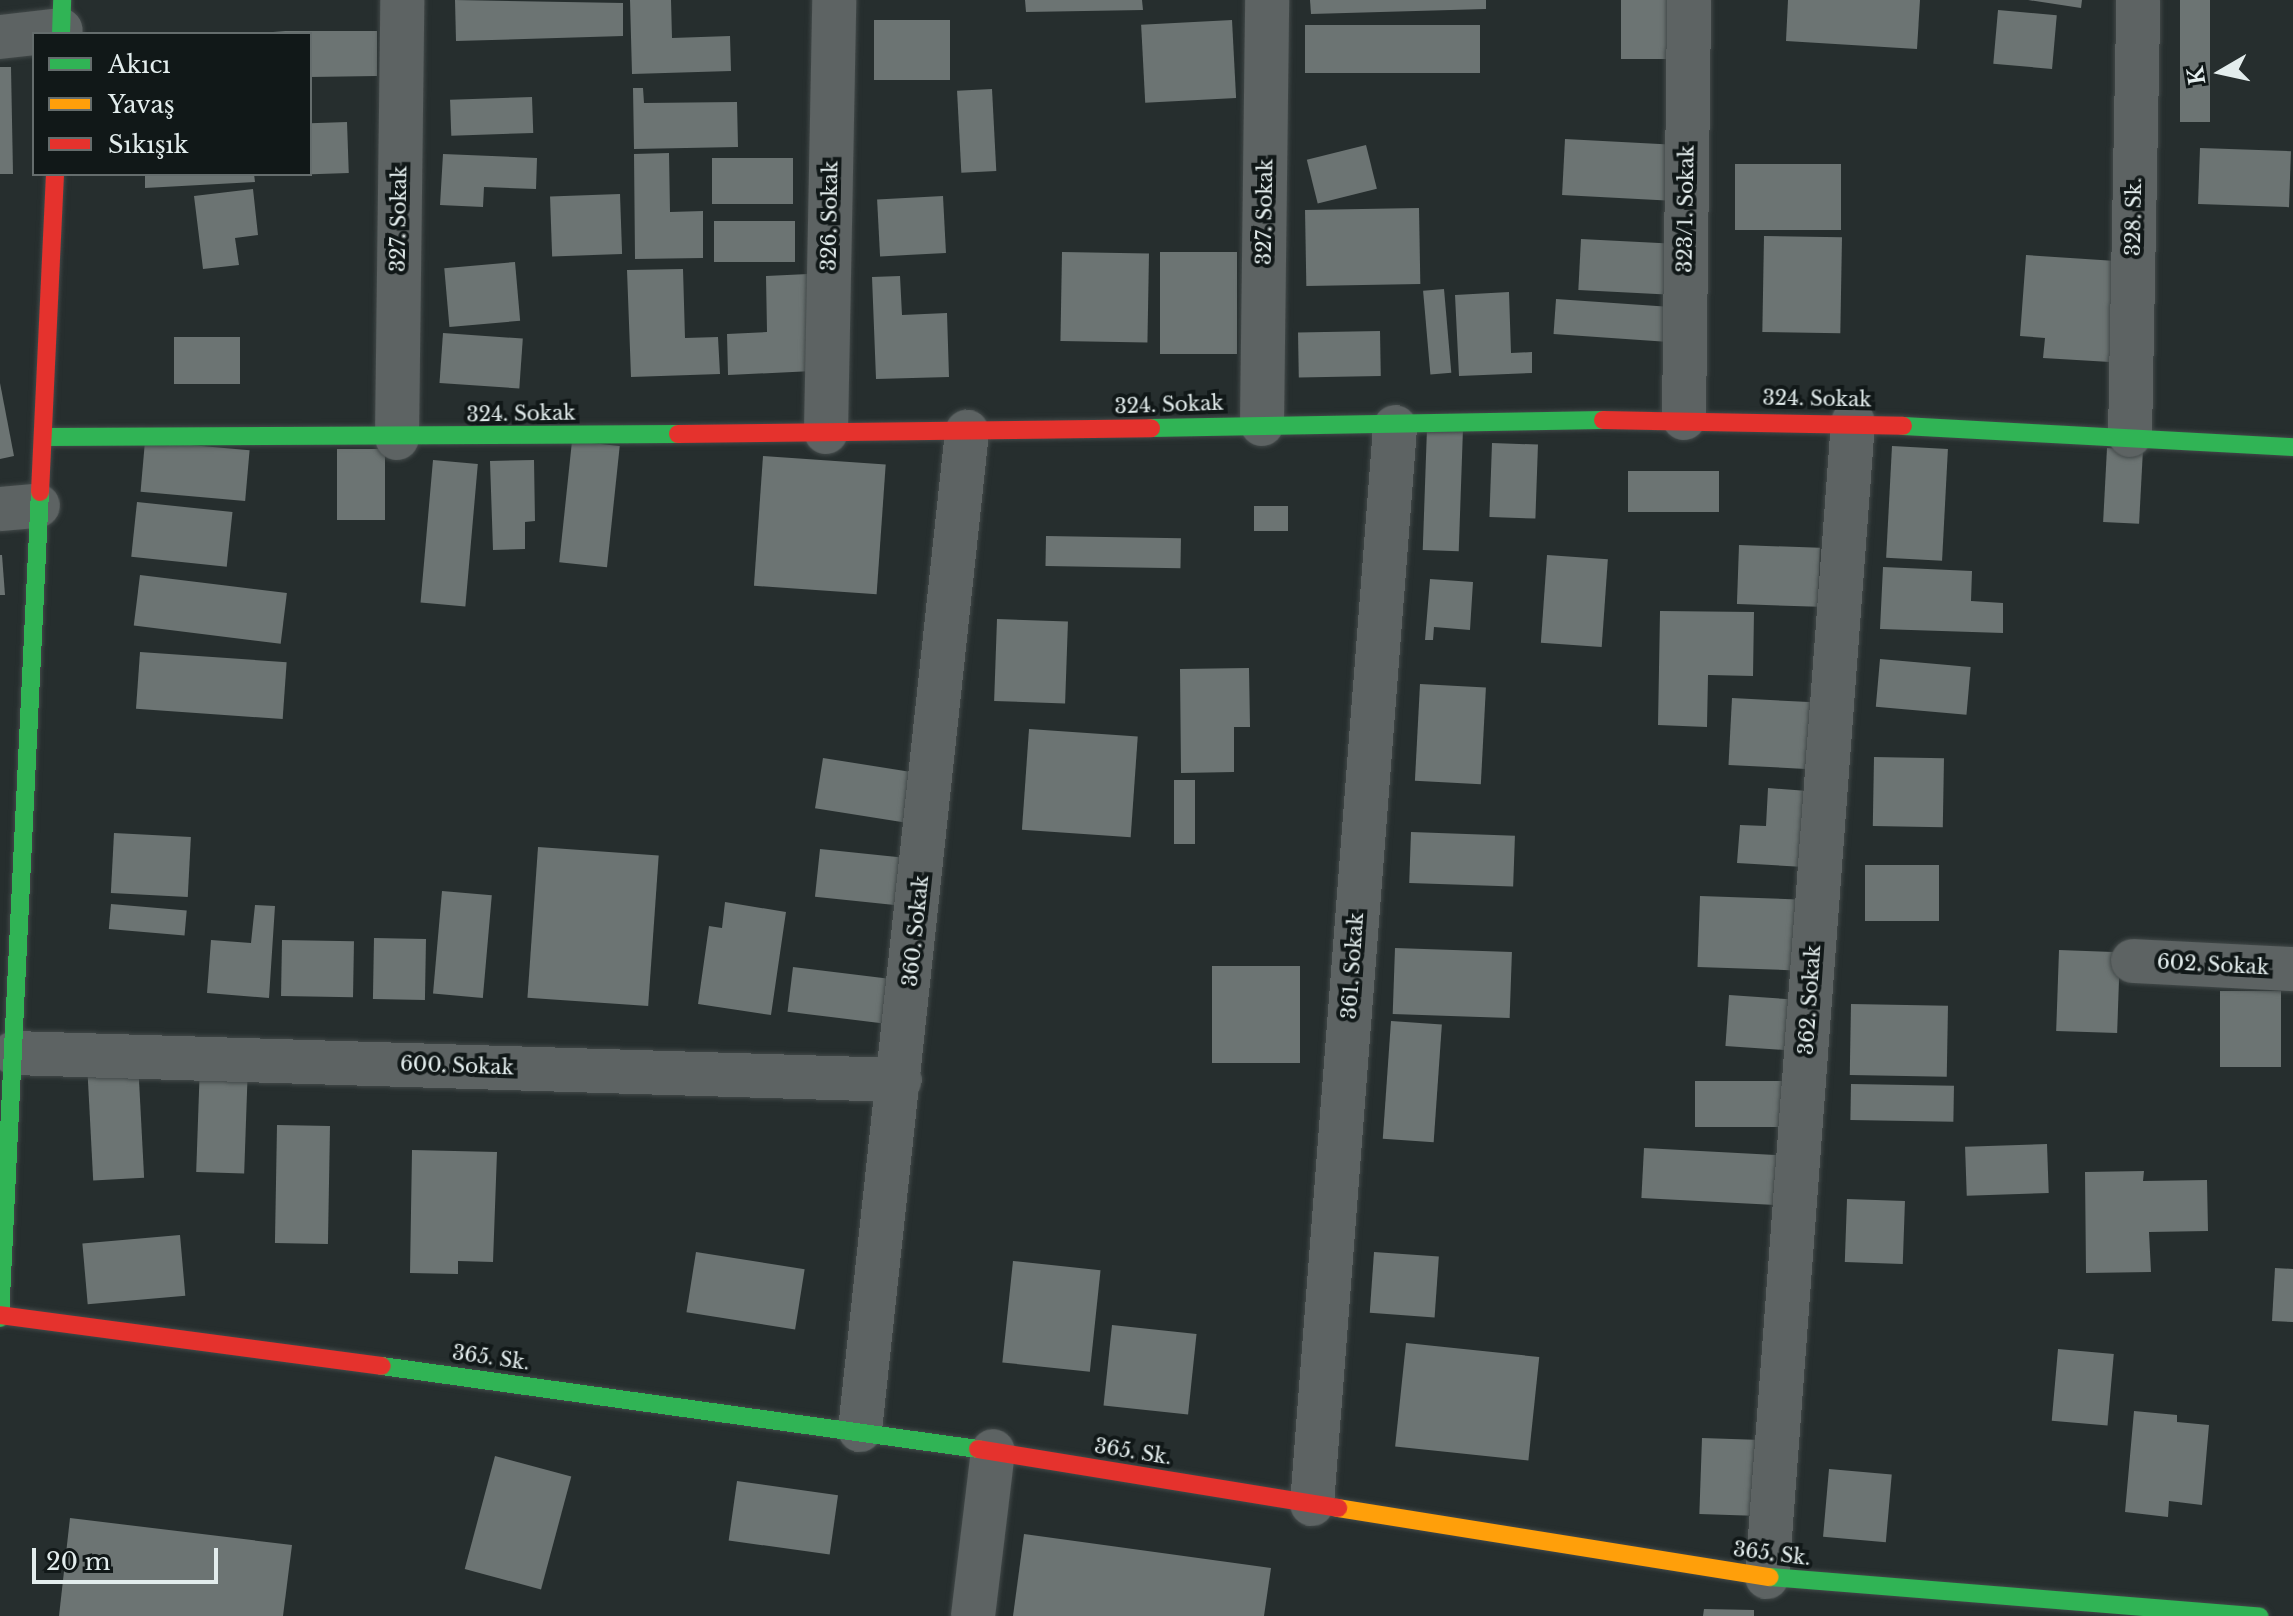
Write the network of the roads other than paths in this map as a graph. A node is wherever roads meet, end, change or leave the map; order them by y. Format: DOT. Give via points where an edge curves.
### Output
graph roads {
  1 [pos="402,0"];
  2 [pos="834,0"];
  3 [pos="1267,0"];
  4 [pos="1689,0"];
  5 [pos="2138,0"];
  6 [pos="61,21"];
  7 [pos="0,37"];
  8 [pos="55,176"];
  9 [pos="1684,418"];
  10 [pos="1853,422"];
  11 [pos="1262,424"];
  12 [pos="1395,427"];
  13 [pos="826,432"];
  14 [pos="967,432"];
  15 [pos="2130,435"];
  16 [pos="44,437"];
  17 [pos="397,438"];
  18 [pos="2293,447"];
  19 [pos="19,508"];
  20 [pos="2133,961"];
  21 [pos="2293,969"];
  22 [pos="14,1053"];
  23 [pos="900,1080"];
  24 [pos="5,1135"];
  25 [pos="0,1316"];
  26 [pos="860,1430"];
  27 [pos="993,1451"];
  28 [pos="1312,1504"];
  29 [pos="1767,1577"];
  30 [pos="973,1616"];
  31 [pos="2259,1616"];
  1 -- 17 [label="street, 327. Sokak"];
  2 -- 13 [label="street, 326. Sokak"];
  3 -- 11 [label="street, 327. Sokak"];
  4 -- 9 [label="street, 323/1. Sokak"];
  5 -- 15 [label="street, 328. Sk."];
  6 -- 7 [label="street"];
  8 -- 16 [label="street"];
  9 -- 10 [label="street, 324. Sokak"];
  9 -- 12 [label="street, 324. Sokak"];
  10 -- 15 [label="street, 324. Sokak"];
  10 -- 29 [label="street, 362. Sokak"];
  11 -- 12 [label="street, 324. Sokak"];
  11 -- 14 [label="street, 324. Sokak"];
  12 -- 28 [label="street, 361. Sokak"];
  13 -- 14 [label="street, 324. Sokak"];
  13 -- 17 [label="street, 324. Sokak"];
  14 -- 23 [label="street, 360. Sokak"];
  15 -- 18 [label="street, 324. Sokak"];
  16 -- 17 [label="street, 324. Sokak"];
  16 -- 19 [label="street"];
  19 -- 22 [label="street"];
  20 -- 21 [label="street, 602. Sokak"];
  22 -- 23 [label="street, 600. Sokak"];
  22 -- 24 [label="street"];
  23 -- 26 [label="street, 360. Sokak"];
  24 -- 25 [label="street"];
  25 -- 26 [label="street, 365. Sk."];
  26 -- 27 [label="street, 365. Sk."];
  27 -- 28 [label="street, 365. Sk."];
  27 -- 30 [label="street"];
  28 -- 29 [label="street, 365. Sk."];
  29 -- 31 [label="street, 365. Sk."];
}
